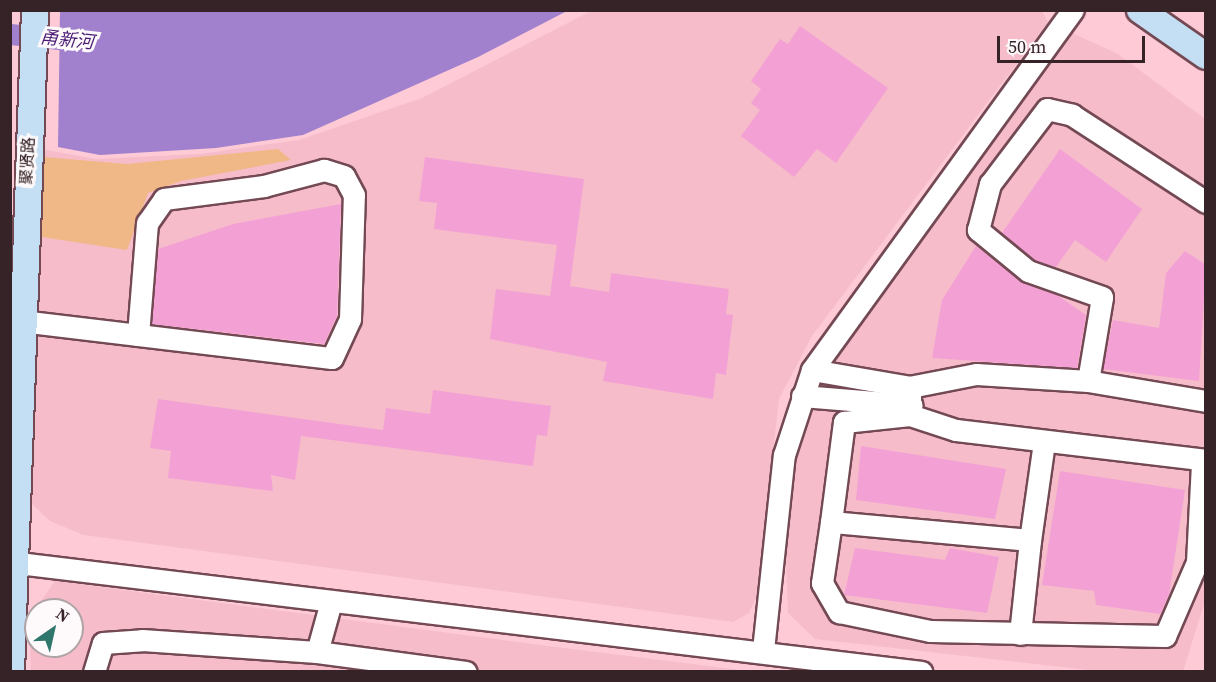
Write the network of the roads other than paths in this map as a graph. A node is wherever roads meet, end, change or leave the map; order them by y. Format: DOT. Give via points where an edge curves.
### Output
graph roads {
  1 [pos="35,10"];
  2 [pos="1073,10"];
  3 [pos="1140,10"];
  4 [pos="1206,56"];
  5 [pos="1206,202"];
  6 [pos="21,321"];
  7 [pos="138,335"];
  8 [pos="812,370"];
  9 [pos="1088,381"];
  10 [pos="802,396"];
  11 [pos="1206,401"];
  12 [pos="911,402"];
  13 [pos="1044,442"];
  14 [pos="1204,462"];
  15 [pos="831,522"];
  16 [pos="1030,540"];
  17 [pos="12,562"];
  18 [pos="330,602"];
  19 [pos="1020,634"];
  20 [pos="763,650"];
  21 [pos="317,652"];
  22 [pos="894,670"];
  23 [pos="11,672"];
  24 [pos="94,672"];
  25 [pos="466,672"];
  26 [pos="921,672"];
  1 -- 6 [label="main road, 聚贤路"];
  2 -- 8 [label="street"];
  3 -- 4 [label="main road"];
  5 -- 9 [label="street" via="1072,115 1047,109 990,184 978,230 1028,271 1102,297"];
  6 -- 7 [label="street"];
  6 -- 17 [label="main road, 聚贤路"];
  7 -- 7 [label="street" via="147,224 164,199 264,186 324,170 344,176 354,195 350,319 332,358"];
  8 -- 10 [label="street"];
  8 -- 12 [label="street"];
  9 -- 11 [label="street"];
  9 -- 12 [label="street" via="976,374"];
  10 -- 12 [label="street"];
  10 -- 20 [label="street" via="784,455"];
  12 -- 13 [label="street" via="956,430"];
  12 -- 15 [label="street" via="844,422"];
  13 -- 14 [label="street"];
  13 -- 16 [label="street"];
  14 -- 19 [label="street" via="1197,562 1165,636"];
  15 -- 16 [label="street"];
  15 -- 19 [label="street" via="822,583 839,612 930,631"];
  16 -- 19 [label="street"];
  17 -- 18 [label="street"];
  17 -- 23 [label="main road, 聚贤路"];
  18 -- 20 [label="street"];
  18 -- 21 [label="street"];
  20 -- 22 [label="street"];
  21 -- 24 [label="street" via="142,640 103,643"];
  21 -- 25 [label="street"];
  22 -- 26 [label="street"];
}
